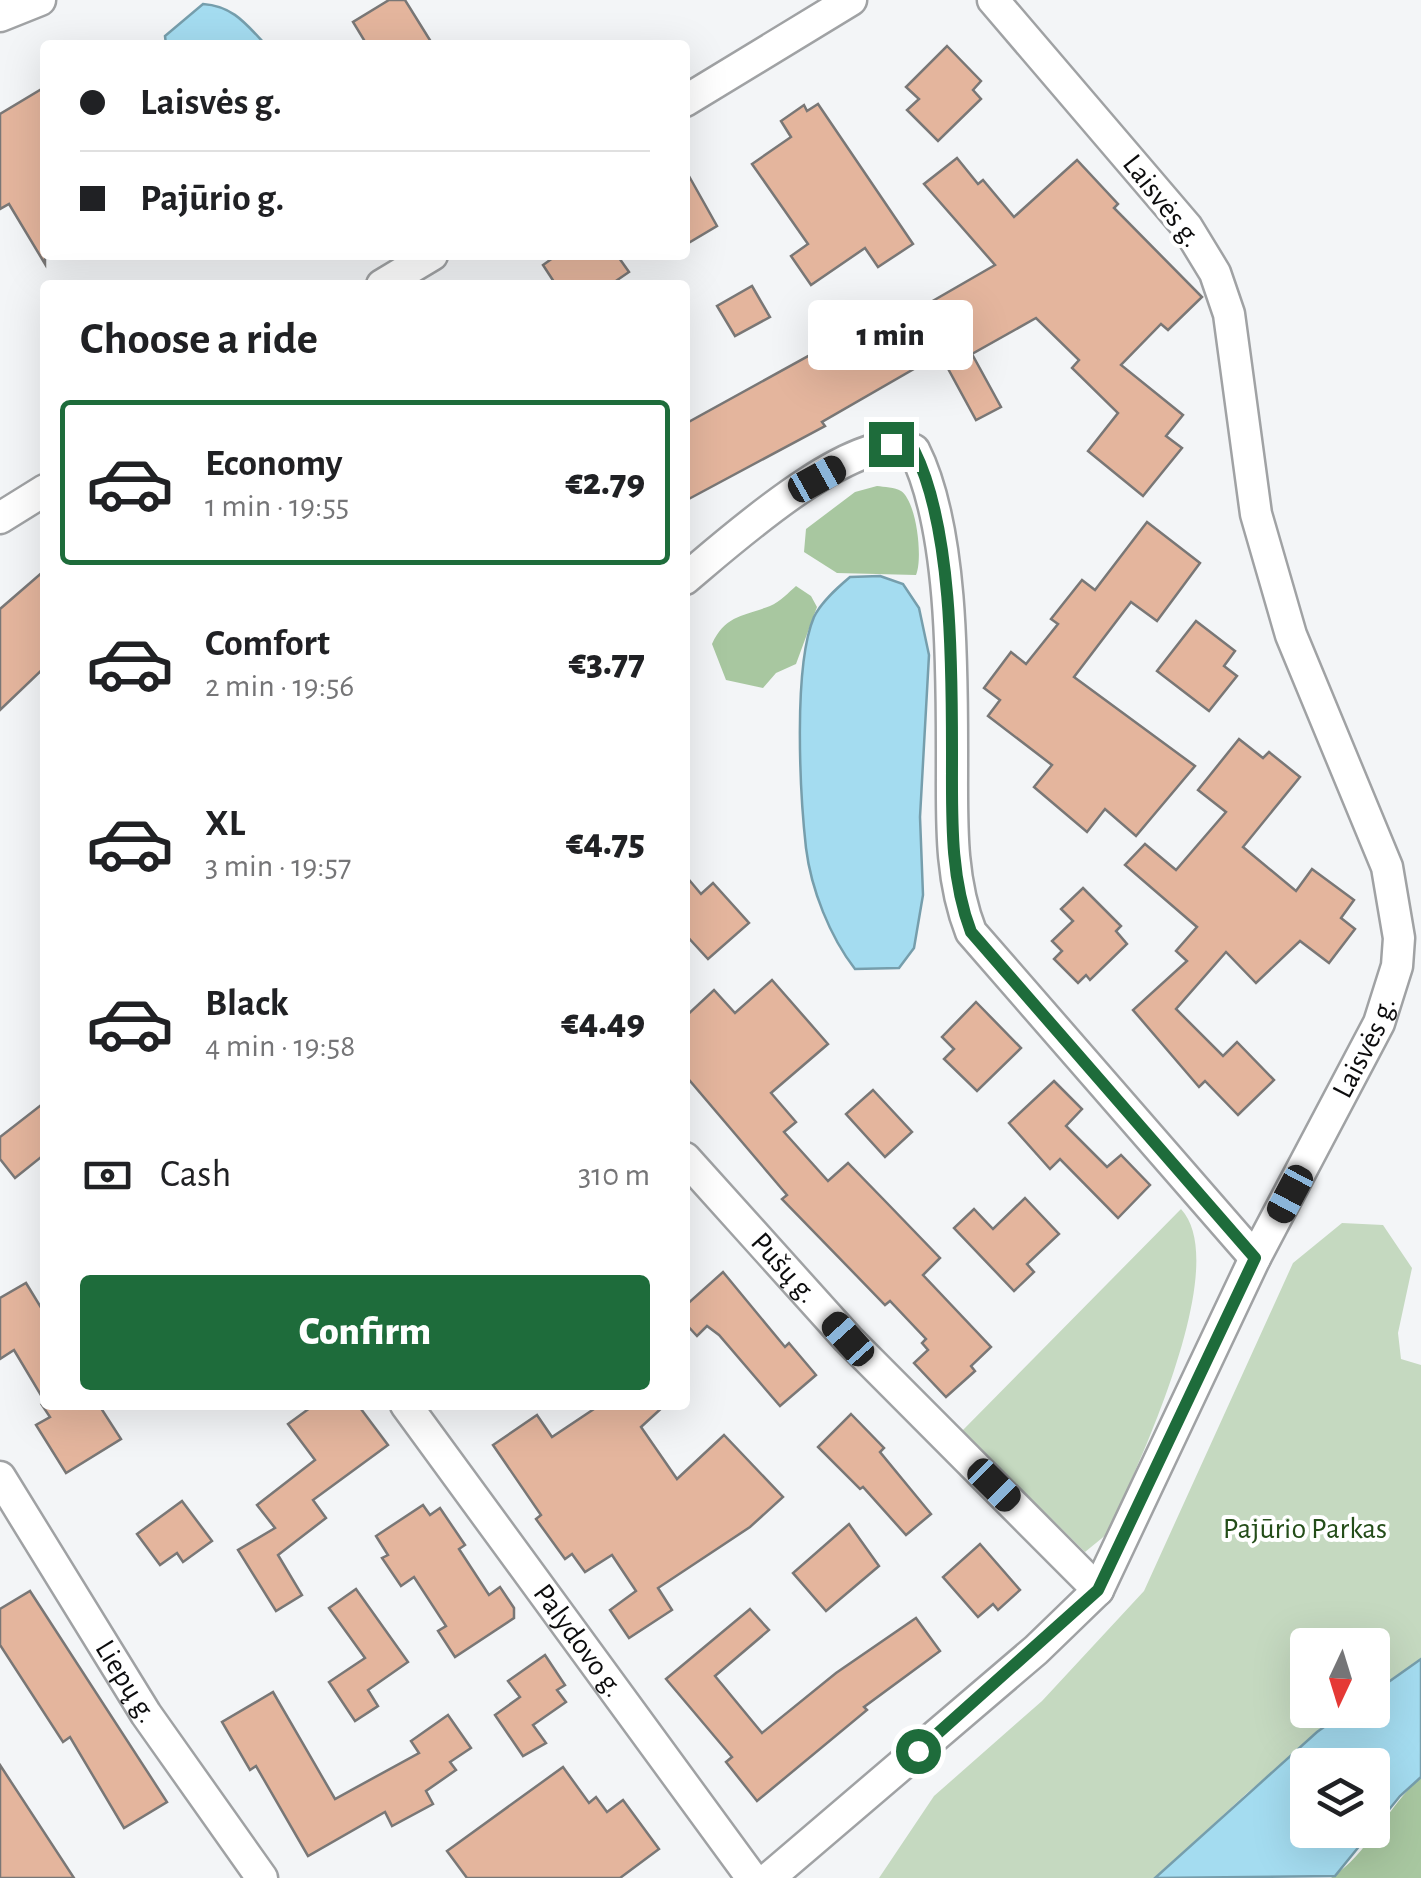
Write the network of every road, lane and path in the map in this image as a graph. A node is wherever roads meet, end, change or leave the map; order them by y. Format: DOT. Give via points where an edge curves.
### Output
graph roads {
  1 [pos="40,0"];
  2 [pos="850,0"];
  3 [pos="993,0"];
  4 [pos="0,16"];
  5 [pos="690,98"];
  6 [pos="424,260"];
  7 [pos="390,280"];
  8 [pos="40,493"];
  9 [pos="0,518"];
  10 [pos="690,576"];
  11 [pos="690,1164"];
  12 [pos="1255,1258"];
  13 [pos="410,1410"];
  14 [pos="0,1478"];
  15 [pos="1098,1590"];
  16 [pos="262,1878"];
  17 [pos="752,1878"];
  18 [pos="769,1878"];
  1 -- 4 [label="street"];
  2 -- 5 [label="street"];
  3 -- 12 [label="street, Laisvės g." via="1187,227 1214,273 1229,314 1247,465 1270,565 1291,636 1395,900 1399,938 1391,995"];
  6 -- 7 [label="street"];
  8 -- 9 [label="street"];
  10 -- 12 [label="street" via="788,495 891,444 914,450 934,497 952,708 956,895 971,932"];
  11 -- 15 [label="street, Pušų g." via="848,1339"];
  12 -- 15 [label="street, Laisvės g."];
  13 -- 17 [label="street, Palydovo g."];
  14 -- 16 [label="street, Liepų g." via="146,1714"];
  15 -- 18 [label="street, Laisvės g."];
}
